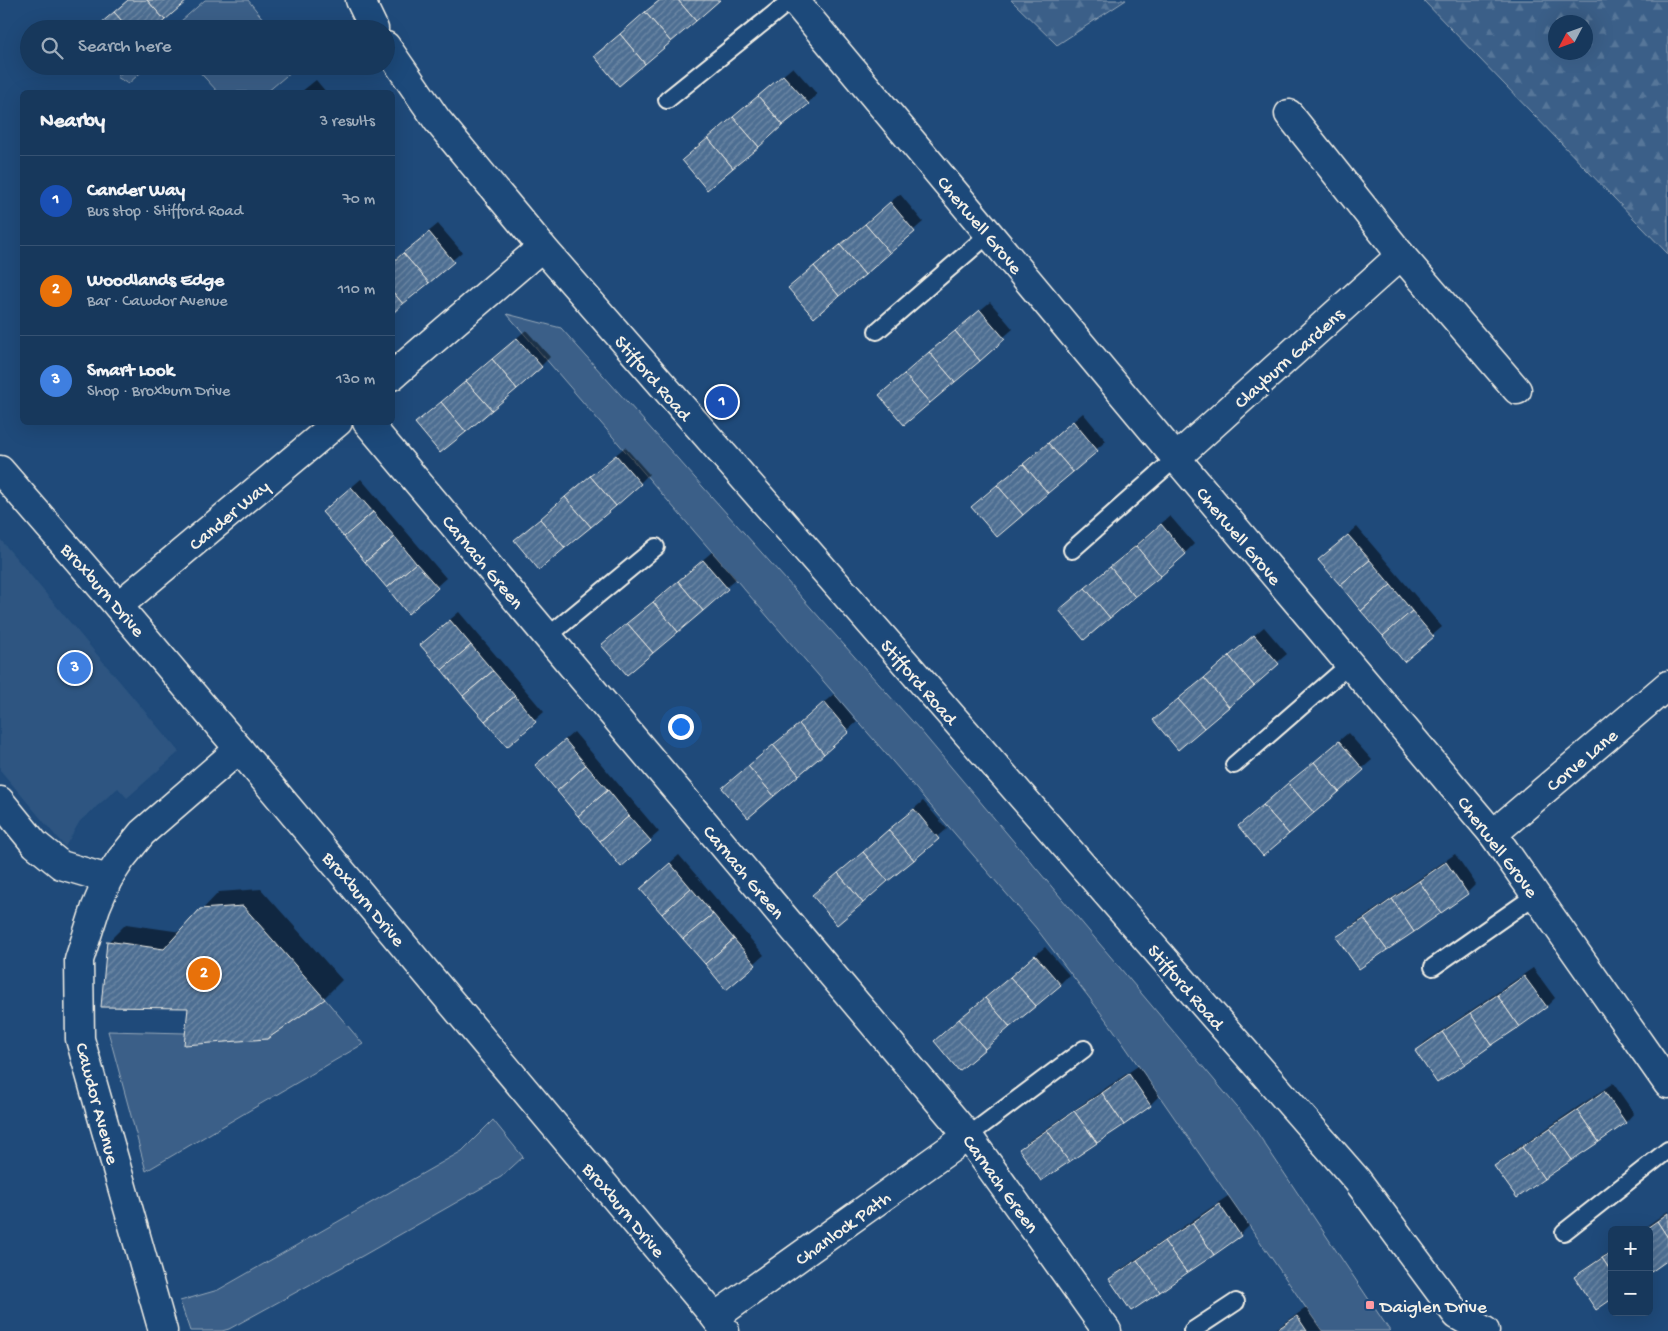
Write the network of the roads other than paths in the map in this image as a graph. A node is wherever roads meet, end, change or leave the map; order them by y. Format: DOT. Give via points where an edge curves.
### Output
graph roads {
  1 [pos="360,0"];
  2 [pos="793,0"];
  3 [pos="370,20"];
  4 [pos="395,59"];
  5 [pos="667,100"];
  6 [pos="1289,114"];
  7 [pos="989,234"];
  8 [pos="542,247"];
  9 [pos="1401,255"];
  10 [pos="877,331"];
  11 [pos="395,373"];
  12 [pos="1517,390"];
  13 [pos="334,425"];
  14 [pos="370,425"];
  15 [pos="1176,458"];
  16 [pos="4,484"];
  17 [pos="656,546"];
  18 [pos="1072,550"];
  19 [pos="118,606"];
  20 [pos="547,637"];
  21 [pos="1350,664"];
  22 [pos="1668,685"];
  23 [pos="239,749"];
  24 [pos="1234,765"];
  25 [pos="0,801"];
  26 [pos="1493,834"];
  27 [pos="108,879"];
  28 [pos="1536,895"];
  29 [pos="1433,967"];
  30 [pos="1084,1049"];
  31 [pos="1668,1084"];
  32 [pos="968,1136"];
  33 [pos="1668,1150"];
  34 [pos="1564,1232"];
  35 [pos="1236,1302"];
  36 [pos="1458,1323"];
  37 [pos="720,1324"];
  38 [pos="163,1331"];
  39 [pos="1107,1331"];
  40 [pos="1192,1331"];
  41 [pos="1485,1331"];
  1 -- 3 [label="street"];
  2 -- 5 [label="lane"];
  2 -- 7 [label="street, Cherwell Grove"];
  4 -- 8 [label="street, Stifford Road" via="437,120"];
  6 -- 9 [label="street"];
  7 -- 10 [label="lane"];
  7 -- 15 [label="street, Cherwell Grove"];
  8 -- 11 [label="street"];
  8 -- 36 [label="street, Stifford Road" via="1357,1180"];
  9 -- 12 [label="street"];
  9 -- 15 [label="street, Clayburn Gardens"];
  13 -- 19 [label="street, Cander Way"];
  14 -- 20 [label="street, Carnach Green"];
  15 -- 18 [label="lane"];
  15 -- 21 [label="street, Cherwell Grove"];
  16 -- 19 [label="street, Broxburn Drive"];
  17 -- 20 [label="lane"];
  19 -- 23 [label="street, Broxburn Drive"];
  20 -- 32 [label="street, Carnach Green"];
  21 -- 24 [label="lane"];
  21 -- 26 [label="street, Cherwell Grove"];
  22 -- 26 [label="street, Corve Lane"];
  23 -- 27 [label="street, Cawdor Avenue" via="142,833"];
  23 -- 37 [label="street, Broxburn Drive"];
  25 -- 27 [label="street" via="35,844 61,865"];
  26 -- 28 [label="street, Cherwell Grove"];
  27 -- 38 [label="street, Cawdor Avenue" via="79,960 80,1039"];
  28 -- 29 [label="lane"];
  28 -- 31 [label="street, Cherwell Grove"];
  30 -- 32 [label="lane"];
  32 -- 37 [label="street, Chanlock Path"];
  32 -- 39 [label="street, Carnach Green"];
  33 -- 34 [label="lane"];
  35 -- 40 [label="lane"];
  36 -- 41 [label="street, Stifford Road"];
}
